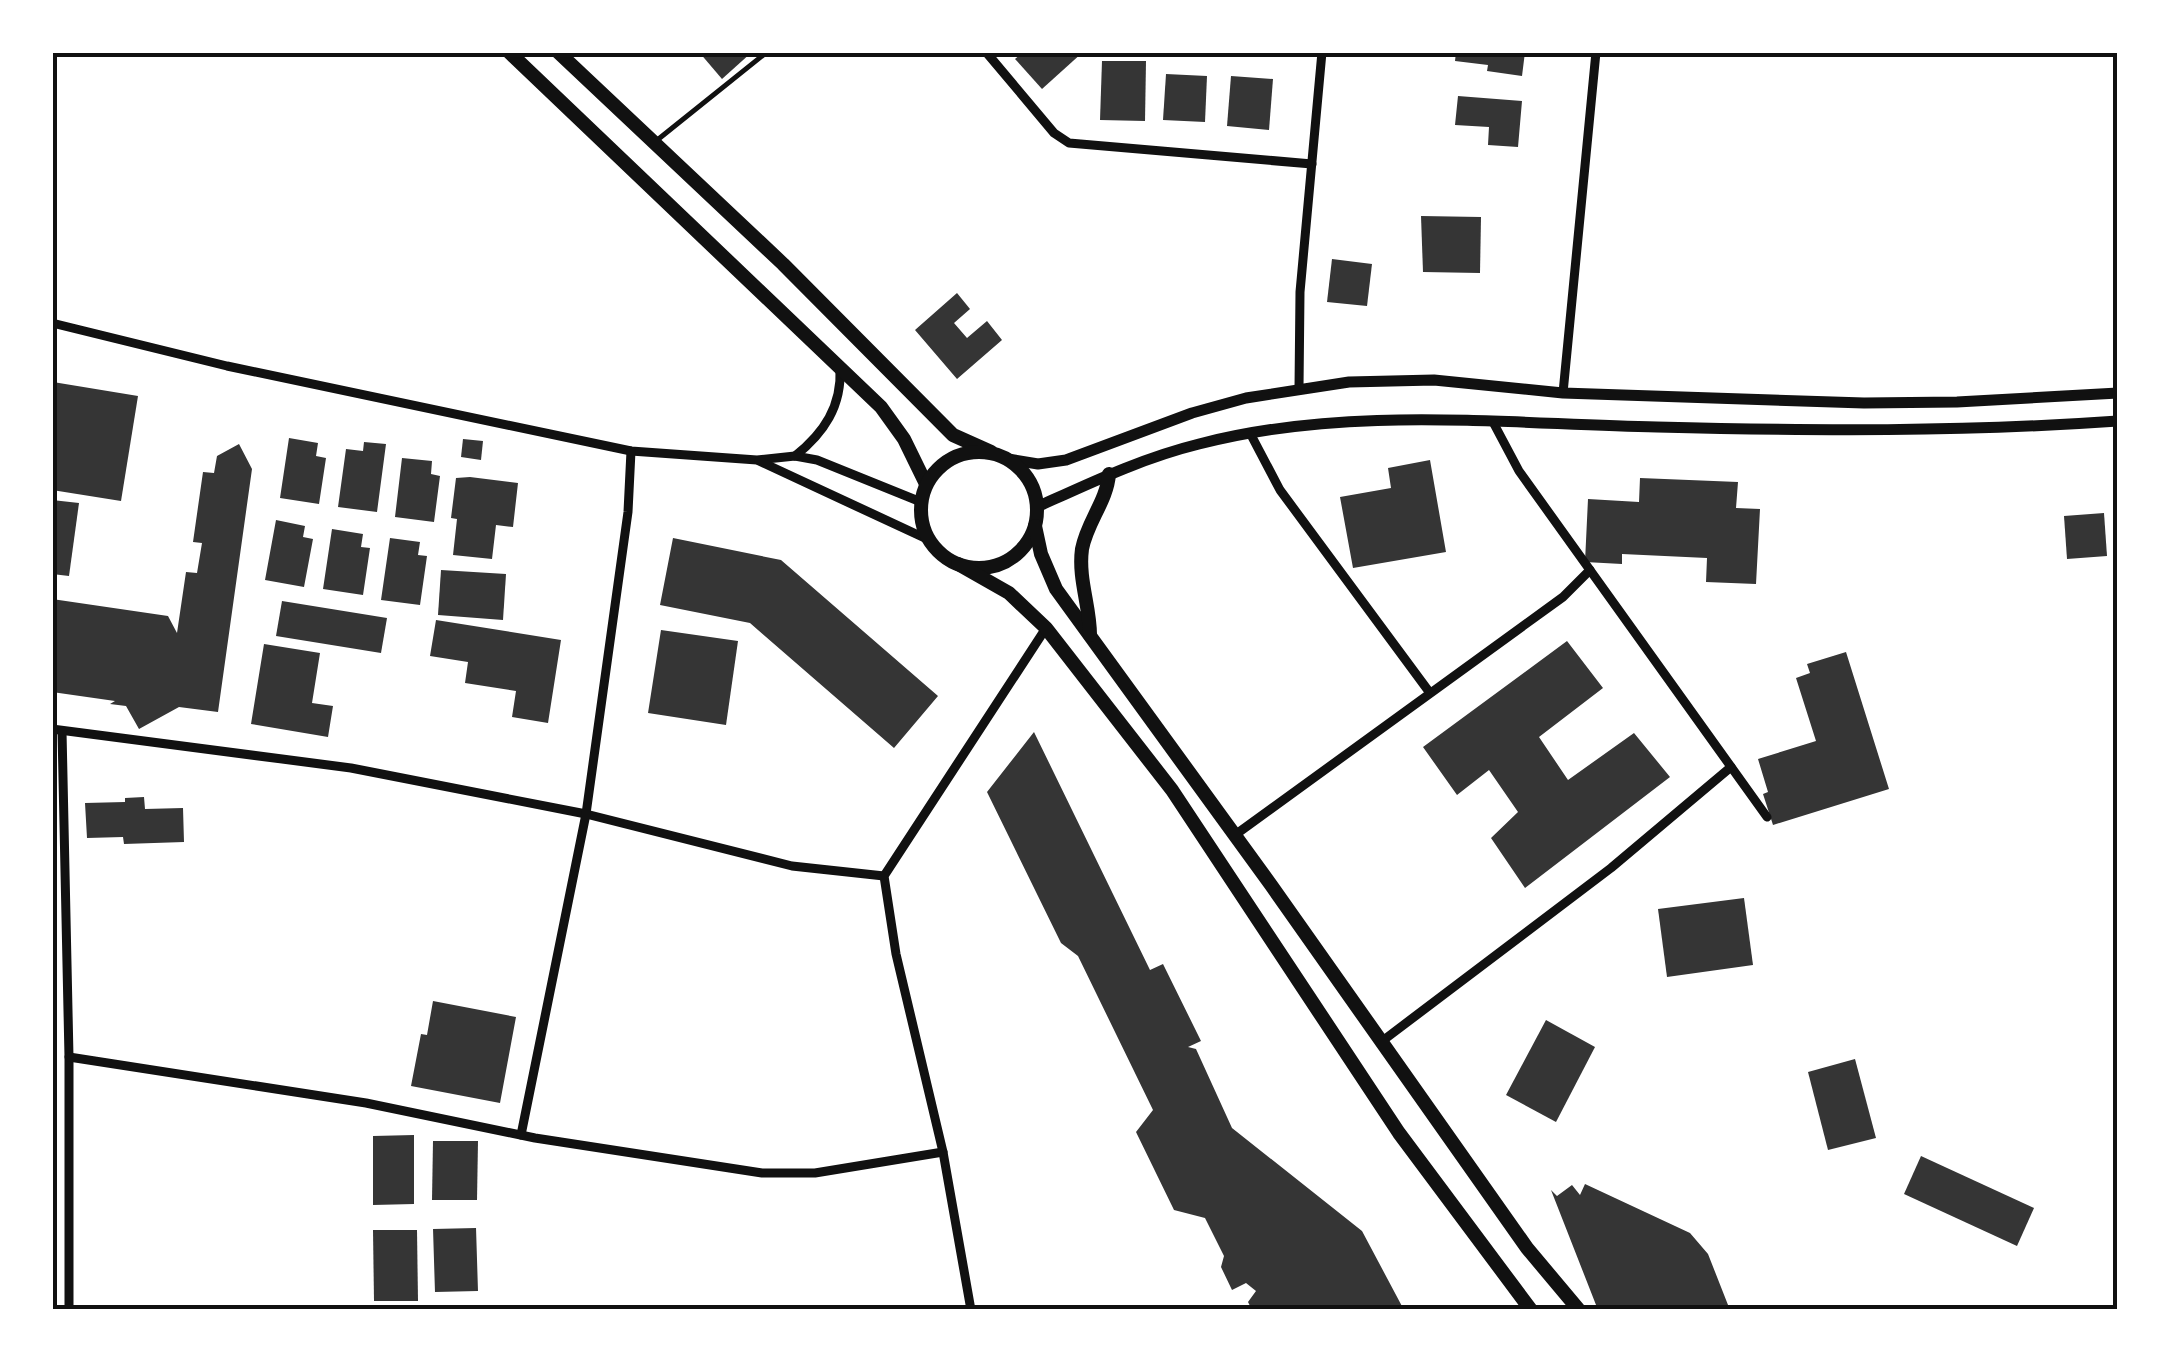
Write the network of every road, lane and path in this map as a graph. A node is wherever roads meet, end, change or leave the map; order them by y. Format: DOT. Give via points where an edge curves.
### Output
graph roads {
  1 [pos="508,52"];
  2 [pos="558,52"];
  3 [pos="768,52"];
  4 [pos="986,52"];
  5 [pos="1322,52"];
  6 [pos="1596,52"];
  7 [pos="654,143"];
  8 [pos="1312,164"];
  9 [pos="52,323"];
  10 [pos="840,365"];
  11 [pos="1299,388"];
  12 [pos="1563,392"];
  13 [pos="2118,393"];
  14 [pos="2118,421"];
  15 [pos="1493,422"];
  16 [pos="1250,433"];
  17 [pos="631,451"];
  18 [pos="990,452"];
  19 [pos="795,456"];
  20 [pos="1008,459"];
  21 [pos="756,460"];
  22 [pos="1109,474"];
  23 [pos="926,484"];
  24 [pos="921,502"];
  25 [pos="1037,507"];
  26 [pos="1035,526"];
  27 [pos="928,540"];
  28 [pos="958,564"];
  29 [pos="1590,570"];
  30 [pos="1046,628"];
  31 [pos="1090,636"];
  32 [pos="1430,692"];
  33 [pos="57,730"];
  34 [pos="1731,767"];
  35 [pos="586,814"];
  36 [pos="1767,817"];
  37 [pos="1234,835"];
  38 [pos="884,876"];
  39 [pos="1381,1042"];
  40 [pos="68,1057"];
  41 [pos="521,1135"];
  42 [pos="943,1152"];
  43 [pos="69,1310"];
  44 [pos="971,1310"];
  45 [pos="1531,1310"];
  46 [pos="1579,1310"];
  1 -- 10 [label="main road"];
  2 -- 7 [label="main road"];
  3 -- 7 [label="lane"];
  4 -- 8 [label="street" via="1069,143"];
  5 -- 8 [label="street"];
  6 -- 12 [label="street"];
  7 -- 18 [label="main road" via="952,435"];
  8 -- 11 [label="street"];
  9 -- 17 [label="street"];
  10 -- 19 [label="street" via="832,416"];
  10 -- 23 [label="main road" via="881,406"];
  11 -- 12 [label="street" via="1434,380"];
  11 -- 20 [label="street" via="1192,413 1066,460"];
  12 -- 13 [label="street" via="1864,403"];
  14 -- 15 [label="street" via="1880,432"];
  15 -- 16 [label="street" via="1383,418"];
  15 -- 29 [label="street"];
  16 -- 22 [label="street"];
  16 -- 32 [label="street" via="1280,490"];
  17 -- 21 [label="street"];
  17 -- 35 [label="street"];
  18 -- 20 [label="main road"];
  18 -- 23 [label="main road" via="953,457"];
  19 -- 21 [label="street"];
  19 -- 24 [label="street"];
  20 -- 25 [label="main road" via="1033,488"];
  21 -- 27 [label="street"];
  22 -- 25 [label="street"];
  22 -- 31 [label="main road" via="1082,551"];
  23 -- 24 [label="main road"];
  24 -- 27 [label="main road"];
  25 -- 26 [label="main road"];
  26 -- 28 [label="main road" via="1026,544 996,566"];
  26 -- 31 [label="main road" via="1056,590"];
  27 -- 28 [label="main road"];
  28 -- 30 [label="main road" via="1010,593"];
  29 -- 32 [label="street" via="1563,597"];
  29 -- 34 [label="street"];
  30 -- 38 [label="street"];
  30 -- 45 [label="main road" via="1172,790 1399,1133"];
  31 -- 37 [label="main road"];
  32 -- 37 [label="street"];
  33 -- 35 [label="street" via="351,768"];
  33 -- 40 [label="street"];
  34 -- 36 [label="street"];
  34 -- 39 [label="street" via="1611,868"];
  35 -- 38 [label="street" via="792,866"];
  35 -- 41 [label="street"];
  37 -- 39 [label="main road"];
  38 -- 42 [label="street"];
  39 -- 46 [label="main road"];
  40 -- 41 [label="street" via="366,1103"];
  40 -- 43 [label="street"];
  41 -- 42 [label="street" via="762,1173 815,1173"];
  42 -- 44 [label="street"];
}
